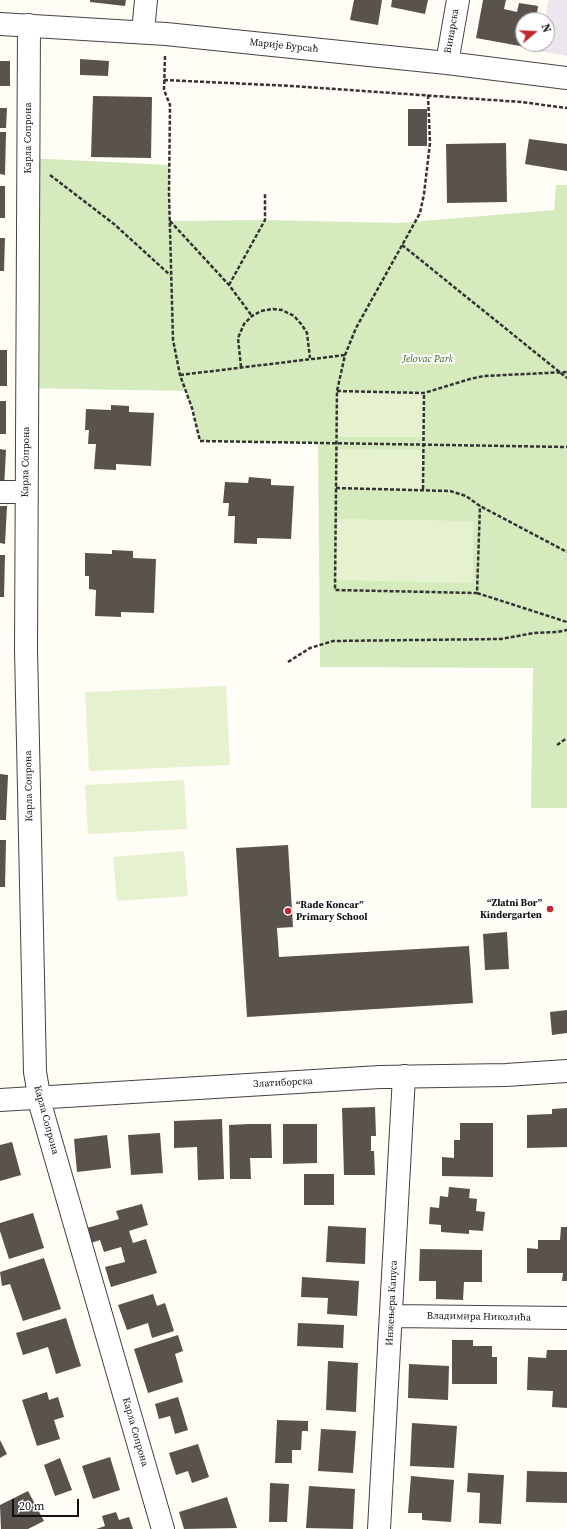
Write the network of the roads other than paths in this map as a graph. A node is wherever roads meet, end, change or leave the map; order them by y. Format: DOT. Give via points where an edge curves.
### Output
graph roads {
  1 [pos="146,0"];
  2 [pos="458,0"];
  3 [pos="0,24"];
  4 [pos="29,25"];
  5 [pos="143,32"];
  6 [pos="447,63"];
  7 [pos="567,78"];
  8 [pos="0,492"];
  9 [pos="25,492"];
  10 [pos="567,1071"];
  11 [pos="404,1076"];
  12 [pos="39,1098"];
  13 [pos="0,1100"];
  14 [pos="392,1316"];
  15 [pos="567,1318"];
  16 [pos="163,1529"];
  17 [pos="379,1529"];
  1 -- 5 [label="street"];
  2 -- 6 [label="street, Винарска"];
  3 -- 4 [label="street, Марије Бурсаћ"];
  4 -- 5 [label="street, Марије Бурсаћ"];
  4 -- 9 [label="street, Карла Сопрона"];
  5 -- 6 [label="street, Марије Бурсаћ"];
  6 -- 7 [label="street, Марије Бурсаћ"];
  8 -- 9 [label="street"];
  9 -- 12 [label="street, Карла Сопрона" via="35,1072"];
  10 -- 11 [label="street, Златиборска" via="506,1075"];
  11 -- 12 [label="street, Златиборска"];
  11 -- 14 [label="street, Инжењера Капуса"];
  12 -- 13 [label="street, Златиборска"];
  12 -- 16 [label="street, Карла Сопрона"];
  14 -- 15 [label="street, Владимира Николића"];
  14 -- 17 [label="street, Инжењера Капуса"];
}
